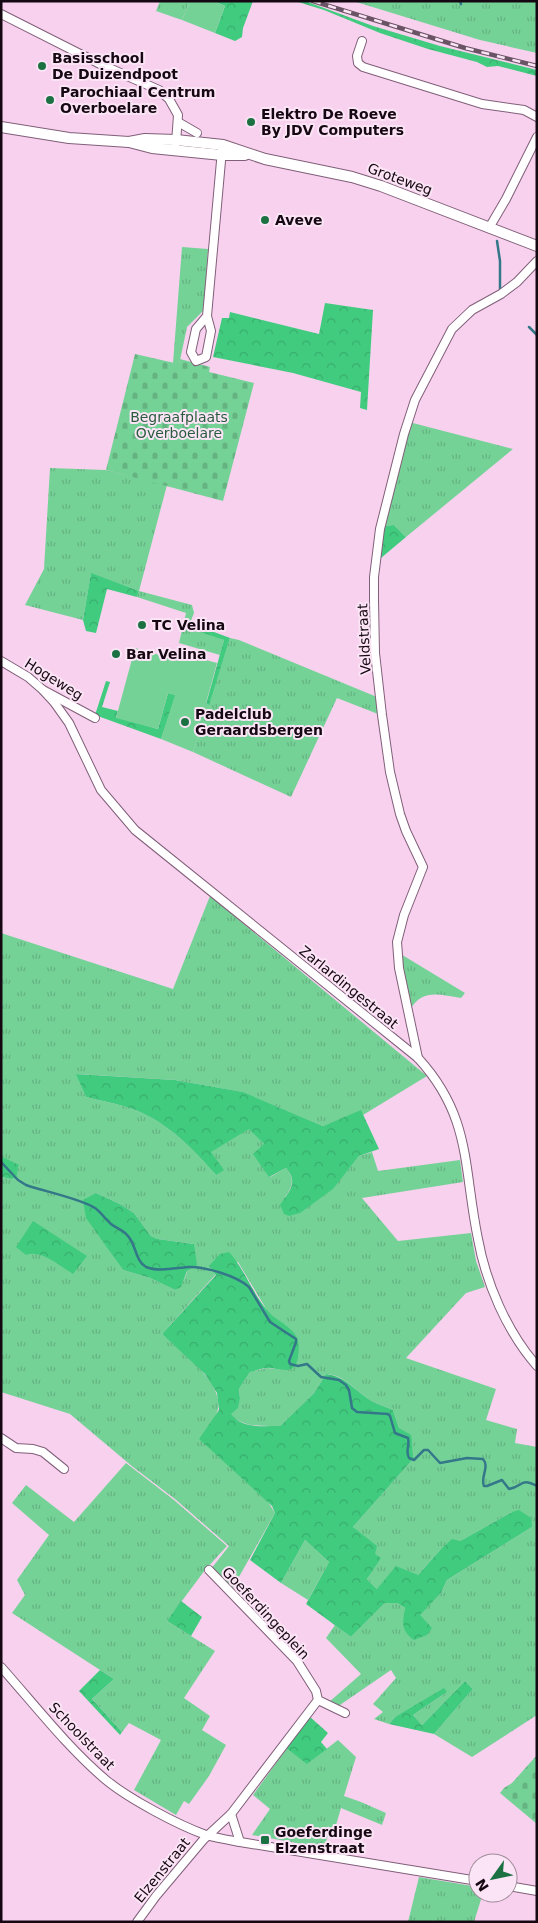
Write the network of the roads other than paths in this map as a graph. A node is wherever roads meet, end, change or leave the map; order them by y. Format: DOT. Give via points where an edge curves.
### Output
graph roads {
  1 [pos="1,14"];
  2 [pos="362,40"];
  3 [pos="537,117"];
  4 [pos="178,122"];
  5 [pos="1,127"];
  6 [pos="197,133"];
  7 [pos="537,137"];
  8 [pos="176,144"];
  9 [pos="222,150"];
  10 [pos="489,228"];
  11 [pos="537,246"];
  12 [pos="537,261"];
  13 [pos="207,316"];
  14 [pos="1,661"];
  15 [pos="43,690"];
  16 [pos="94,718"];
  17 [pos="418,1058"];
  18 [pos="537,1366"];
  19 [pos="1,1438"];
  20 [pos="64,1469"];
  21 [pos="209,1570"];
  22 [pos="1,1667"];
  23 [pos="318,1700"];
  24 [pos="345,1713"];
  25 [pos="231,1814"];
  26 [pos="208,1836"];
  27 [pos="240,1842"];
  28 [pos="468,1879"];
  29 [pos="518,1888"];
  30 [pos="537,1891"];
  31 [pos="137,1922"];
  1 -- 4 [label="street" via="159,90 174,107"];
  2 -- 3 [label="street" via="357,56 358,63 364,67 482,104 524,110"];
  4 -- 6 [label="street"];
  4 -- 8 [label="street"];
  5 -- 8 [label="main road, Groteweg" via="69,138 129,142 152,148"];
  7 -- 10 [label="street"];
  8 -- 9 [label="main road, Groteweg"];
  9 -- 10 [label="main road, Groteweg" via="352,177"];
  9 -- 13 [label="street"];
  10 -- 11 [label="main road, Groteweg"];
  12 -- 17 [label="street, Veldstraat" via="517,282 464,316 452,329 416,400 404,434 376,553 375,644 390,772 400,814 423,866 396,942"];
  13 -- 13 [label="street" via="196,329 191,352 196,361 206,358 212,331"];
  14 -- 15 [label="street, Hogeweg"];
  15 -- 16 [label="street, Hogeweg"];
  15 -- 17 [label="street, Zarlardingestraat" via="69,723 101,790 134,830"];
  17 -- 18 [label="street, Zarlardingestraat" via="442,1088 454,1112 467,1162 485,1269 516,1336"];
  19 -- 20 [label="street" via="16,1448 42,1452"];
  21 -- 23 [label="street, Goeferdingeplein" via="297,1661 316,1691"];
  22 -- 26 [label="street, Schoolstraat" via="107,1781 185,1827"];
  23 -- 24 [label="street"];
  23 -- 25 [label="street"];
  25 -- 26 [label="street"];
  25 -- 27 [label="street"];
  26 -- 27 [label="street, Schoolstraat"];
  26 -- 31 [label="street, Elzenstraat"];
  27 -- 28 [label="street, Schoolstraat"];
  29 -- 30 [label="street"];
}
